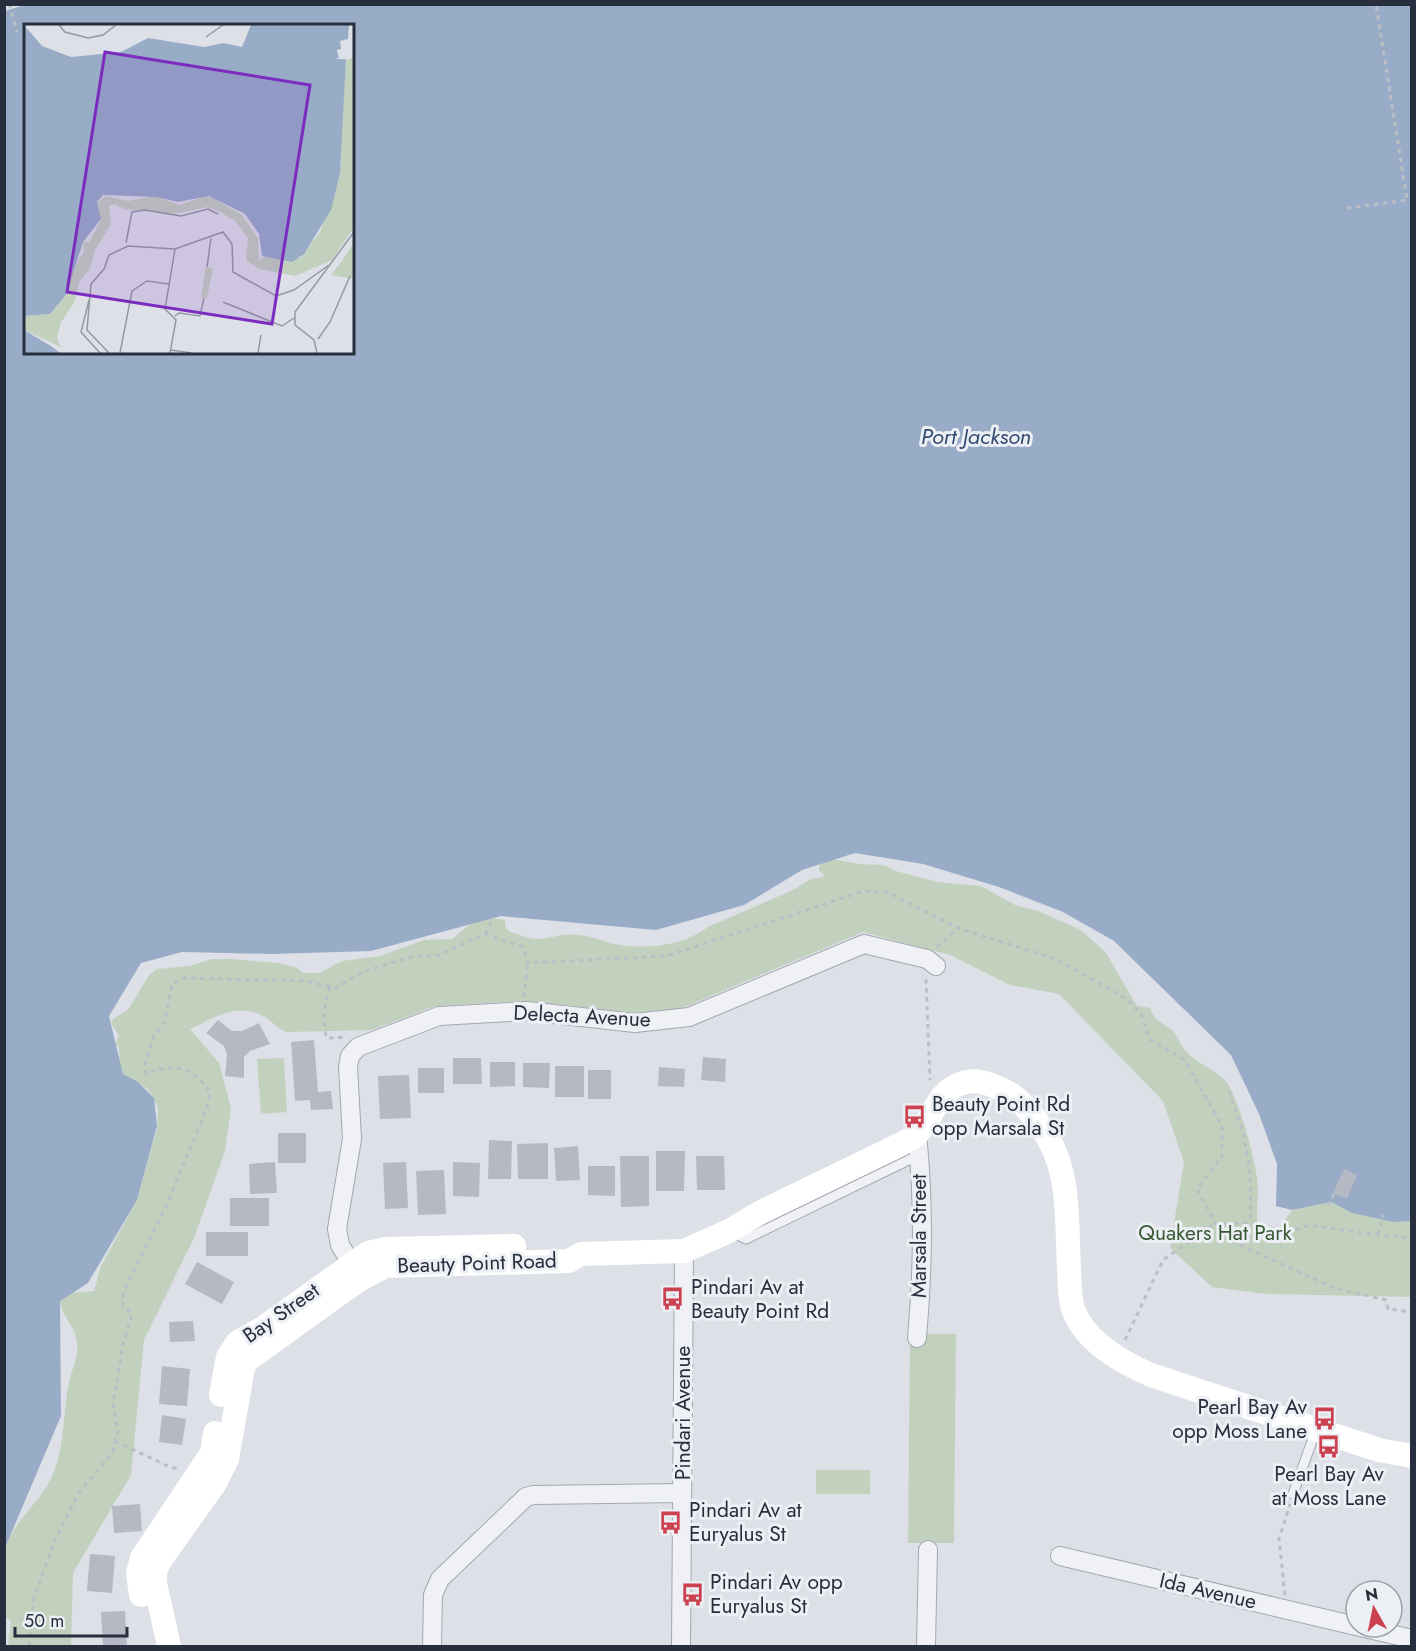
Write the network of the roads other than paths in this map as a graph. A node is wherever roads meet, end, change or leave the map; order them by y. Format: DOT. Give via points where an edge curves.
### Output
graph roads {
  1 [pos="931,962"];
  2 [pos="918,1144"];
  3 [pos="684,1251"];
  4 [pos="581,1254"];
  5 [pos="351,1263"];
  6 [pos="343,1291"];
  7 [pos="917,1338"];
  8 [pos="1316,1430"];
  9 [pos="1412,1456"];
  10 [pos="206,1479"];
  11 [pos="682,1493"];
  12 [pos="1293,1494"];
  13 [pos="928,1550"];
  14 [pos="1060,1556"];
  15 [pos="1344,1624"];
  16 [pos="153,1647"];
  17 [pos="169,1647"];
  18 [pos="432,1647"];
  19 [pos="681,1647"];
  20 [pos="927,1647"];
  1 -- 5 [label="street, Delecta Avenue" via="864,944 689,1017 635,1023 523,1011 438,1016 358,1047 350,1056 348,1067 352,1139 337,1229 340,1245"];
  2 -- 3 [label="street, Beauty Point Road" via="897,1146"];
  2 -- 7 [label="street, Marsala Street" via="921,1194"];
  2 -- 8 [label="street" via="947,1091 957,1084 987,1083 1011,1094 1047,1134 1062,1169 1070,1289 1073,1309 1082,1325 1116,1358 1151,1375"];
  3 -- 4 [label="street, Beauty Point Road"];
  3 -- 11 [label="street, Pindari Avenue"];
  4 -- 5 [label="street, Beauty Point Road" via="565,1245 386,1249"];
  4 -- 6 [label="street, Beauty Point Road" via="569,1261 386,1266"];
  5 -- 10 [label="street, Bay Street" via="238,1342 228,1357"];
  6 -- 10 [label="street, Bay Street" via="246,1361 227,1459"];
  8 -- 9 [label="street"];
  8 -- 12 [label="lane"];
  10 -- 16 [label="street, Bay Street" via="142,1558 138,1574"];
  10 -- 17 [label="street, Bay Street" via="155,1573"];
  11 -- 18 [label="street" via="526,1497 440,1579 433,1595"];
  11 -- 19 [label="street, Pindari Avenue"];
  13 -- 20 [label="street"];
  14 -- 15 [label="street, Ida Avenue"];
}
